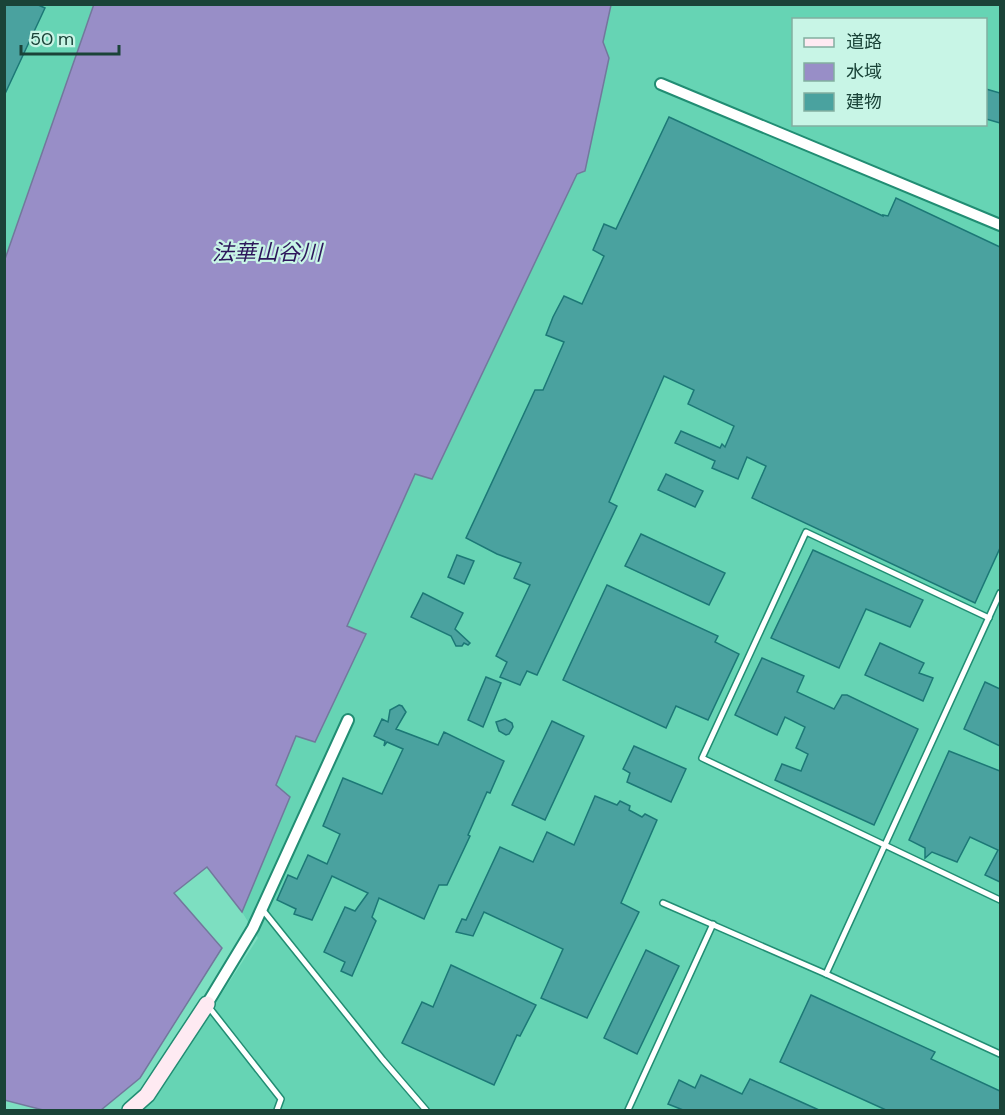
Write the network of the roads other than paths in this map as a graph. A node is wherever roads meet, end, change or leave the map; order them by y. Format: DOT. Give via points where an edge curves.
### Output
graph roads {
  1 [pos="661,84"];
  2 [pos="1000,225"];
  3 [pos="1000,593"];
  4 [pos="989,618"];
  5 [pos="348,720"];
  6 [pos="885,846"];
  7 [pos="1000,900"];
  8 [pos="663,903"];
  9 [pos="261,908"];
  10 [pos="713,924"];
  11 [pos="826,974"];
  12 [pos="207,1004"];
  13 [pos="1000,1054"];
  14 [pos="130,1110"];
  15 [pos="277,1110"];
  16 [pos="426,1110"];
  17 [pos="628,1110"];
  1 -- 2 [label="street"];
  3 -- 4 [label="lane"];
  4 -- 6 [label="lane"];
  4 -- 6 [label="lane" via="806,532 702,758"];
  5 -- 9 [label="street"];
  6 -- 7 [label="lane"];
  6 -- 11 [label="lane"];
  8 -- 10 [label="lane"];
  9 -- 12 [label="street"];
  9 -- 16 [label="lane"];
  10 -- 11 [label="lane"];
  10 -- 17 [label="lane"];
  11 -- 13 [label="lane"];
  12 -- 14 [label="main road" via="147,1095"];
  12 -- 15 [label="lane" via="281,1099"];
}
